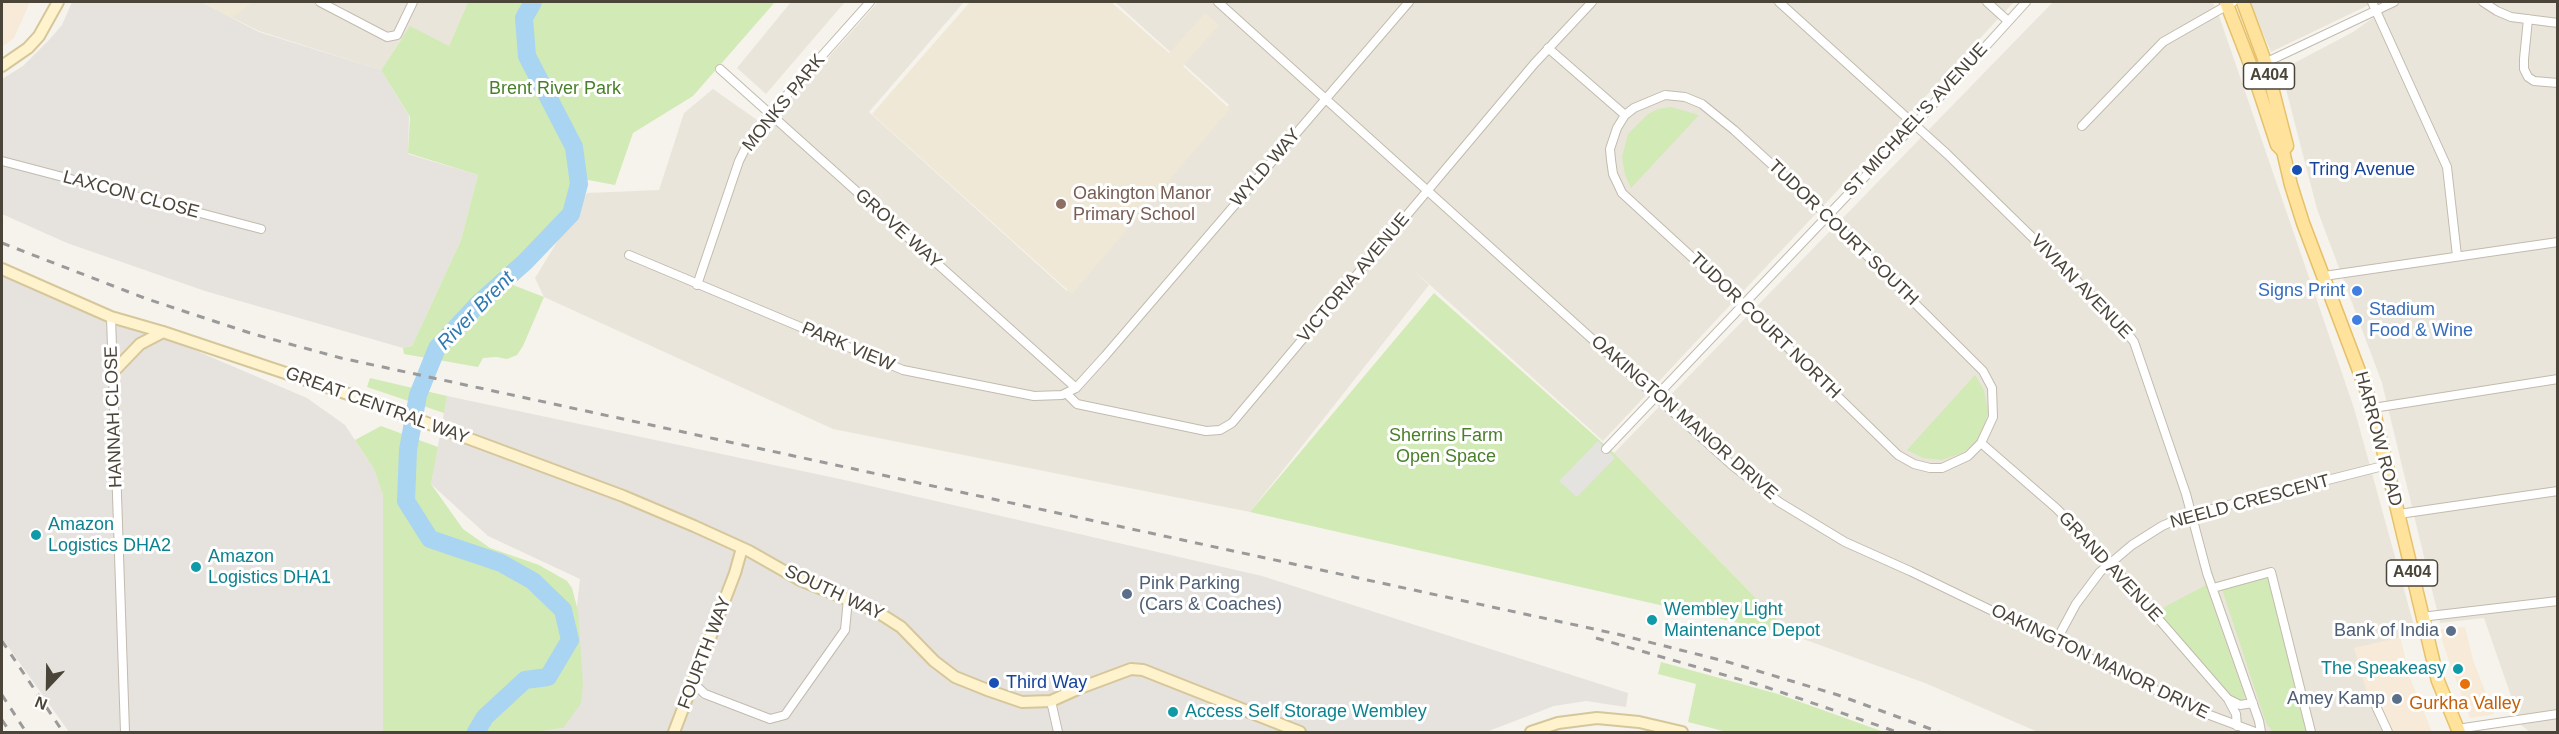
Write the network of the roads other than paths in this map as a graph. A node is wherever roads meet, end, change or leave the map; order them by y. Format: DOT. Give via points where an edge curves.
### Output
graph roads {
  1 [pos="58,2"];
  2 [pos="320,2"];
  3 [pos="413,2"];
  4 [pos="870,2"];
  5 [pos="1221,2"];
  6 [pos="1408,2"];
  7 [pos="1592,2"];
  8 [pos="1779,2"];
  9 [pos="1987,2"];
  10 [pos="2026,2"];
  11 [pos="2229,2"];
  12 [pos="2243,2"];
  13 [pos="2372,2"];
  14 [pos="2394,2"];
  15 [pos="2483,2"];
  16 [pos="2376,11"];
  17 [pos="2528,20"];
  18 [pos="2008,21"];
  19 [pos="2558,22"];
  20 [pos="1548,48"];
  21 [pos="2266,64"];
  22 [pos="2,66"];
  23 [pos="720,69"];
  24 [pos="2252,69"];
  25 [pos="2558,83"];
  26 [pos="1326,99"];
  27 [pos="770,114"];
  28 [pos="1625,115"];
  29 [pos="1915,124"];
  30 [pos="2082,126"];
  31 [pos="2283,151"];
  32 [pos="2,161"];
  33 [pos="1428,191"];
  34 [pos="1826,216"];
  35 [pos="261,229"];
  36 [pos="2558,242"];
  37 [pos="629,255"];
  38 [pos="2457,256"];
  39 [pos="2,269"];
  40 [pos="2324,276"];
  41 [pos="697,285"];
  42 [pos="1743,304"];
  43 [pos="111,317"];
  44 [pos="163,332"];
  45 [pos="115,370"];
  46 [pos="2558,379"];
  47 [pos="1076,388"];
  48 [pos="1066,394"];
  49 [pos="1655,395"];
  50 [pos="2373,408"];
  51 [pos="1981,443"];
  52 [pos="1606,449"];
  53 [pos="2387,465"];
  54 [pos="2558,491"];
  55 [pos="2192,514"];
  56 [pos="2399,514"];
  57 [pos="745,549"];
  58 [pos="2110,563"];
  59 [pos="2213,588"];
  60 [pos="848,599"];
  61 [pos="2558,601"];
  62 [pos="2421,617"];
  63 [pos="2056,641"];
  64 [pos="693,683"];
  65 [pos="2228,699"];
  66 [pos="1051,702"];
  67 [pos="2253,703"];
  68 [pos="2376,706"];
  69 [pos="2558,714"];
  70 [pos="2237,726"];
  71 [pos="2458,731"];
  72 [pos="125,732"];
  73 [pos="674,732"];
  74 [pos="1059,732"];
  75 [pos="1300,732"];
  76 [pos="1531,732"];
  77 [pos="1682,732"];
  78 [pos="2255,732"];
  79 [pos="2261,732"];
  80 [pos="2312,732"];
  81 [pos="2388,732"];
  1 -- 22 [label="main road" via="39,36"];
  2 -- 3 [label="street" via="387,37 397,35"];
  4 -- 27 [label="street, MONKS PARK"];
  5 -- 26 [label="street, OAKINGTON MANOR DRIVE"];
  6 -- 26 [label="street, WYLD WAY"];
  7 -- 20 [label="street, VICTORIA AVENUE"];
  8 -- 29 [label="street, VIVIAN AVENUE"];
  9 -- 18 [label="street"];
  10 -- 18 [label="street, ST MICHAEL'S AVENUE"];
  11 -- 24 [label="main road, HARROW ROAD / A404"];
  11 -- 30 [label="street" via="2163,42"];
  12 -- 21 [label="main road, HARROW ROAD / A404"];
  13 -- 16 [label="street"];
  14 -- 16 [label="street"];
  15 -- 17 [label="street" via="2497,12"];
  16 -- 21 [label="street"];
  16 -- 38 [label="street" via="2447,167"];
  17 -- 19 [label="street"];
  17 -- 25 [label="street" via="2524,69 2534,81"];
  18 -- 29 [label="street, ST MICHAEL'S AVENUE"];
  20 -- 28 [label="street"];
  20 -- 33 [label="street, VICTORIA AVENUE"];
  21 -- 24 [label="street"];
  21 -- 31 [label="main road, HARROW ROAD / A404" via="2287,146"];
  23 -- 27 [label="street, GROVE WAY"];
  24 -- 31 [label="main road, HARROW ROAD / A404" via="2277,145"];
  26 -- 33 [label="street, OAKINGTON MANOR DRIVE"];
  26 -- 47 [label="street, WYLD WAY"];
  27 -- 41 [label="street, MONKS PARK" via="739,161"];
  27 -- 47 [label="street, GROVE WAY"];
  28 -- 34 [label="street, TUDOR COURT SOUTH" via="1644,102 1665,95 1702,104"];
  28 -- 42 [label="street, TUDOR COURT NORTH" via="1610,149 1613,174 1623,193"];
  29 -- 34 [label="street, ST MICHAEL'S AVENUE"];
  29 -- 55 [label="street, VIVIAN AVENUE" via="2112,315 2134,342"];
  31 -- 40 [label="main road, HARROW ROAD / A404" via="2303,223"];
  32 -- 35 [label="street, LAXCON CLOSE"];
  33 -- 48 [label="street, VICTORIA AVENUE" via="1226,428 1206,431 1081,405"];
  33 -- 49 [label="street, OAKINGTON MANOR DRIVE"];
  34 -- 42 [label="street, ST MICHAEL'S AVENUE"];
  34 -- 51 [label="street, TUDOR COURT SOUTH" via="1983,371 1992,388 1994,405 1990,428"];
  36 -- 38 [label="street"];
  37 -- 41 [label="street, PARK VIEW"];
  38 -- 40 [label="street"];
  39 -- 43 [label="main road, GREAT CENTRAL WAY"];
  40 -- 50 [label="main road, HARROW ROAD / A404"];
  41 -- 48 [label="street, PARK VIEW" via="903,370 1034,396"];
  42 -- 49 [label="street, ST MICHAEL'S AVENUE"];
  42 -- 51 [label="street, TUDOR COURT NORTH" via="1898,455 1914,464 1942,468 1968,456"];
  43 -- 44 [label="main road, GREAT CENTRAL WAY"];
  43 -- 45 [label="street, HANNAH CLOSE"];
  44 -- 45 [label="main road" via="140,344"];
  44 -- 57 [label="main road, GREAT CENTRAL WAY" via="447,430 623,496"];
  45 -- 72 [label="street, HANNAH CLOSE"];
  46 -- 50 [label="street"];
  47 -- 48 [label="street, PARK VIEW"];
  49 -- 52 [label="street, ST MICHAEL'S AVENUE"];
  49 -- 63 [label="street, OAKINGTON MANOR DRIVE" via="1732,465 1797,514 1845,542"];
  50 -- 53 [label="main road, HARROW ROAD / A404"];
  51 -- 58 [label="street, GRAND AVENUE" via="2056,508"];
  53 -- 55 [label="street, NEELD CRESCENT"];
  53 -- 56 [label="main road, HARROW ROAD / A404"];
  54 -- 56 [label="street"];
  55 -- 58 [label="street, NEELD CRESCENT" via="2146,535"];
  55 -- 59 [label="street, VIVIAN AVENUE"];
  56 -- 62 [label="main road, HARROW ROAD / A404"];
  57 -- 60 [label="main road, SOUTH WAY" via="801,580"];
  57 -- 64 [label="main road, FOURTH WAY"];
  58 -- 63 [label="street, NEELD CRESCENT" via="2087,588"];
  58 -- 65 [label="street, GRAND AVENUE"];
  59 -- 67 [label="street, VIVIAN AVENUE"];
  59 -- 80 [label="street" via="2271,572"];
  60 -- 64 [label="street" via="845,630 785,715 770,719 705,694"];
  60 -- 66 [label="main road, SOUTH WAY" via="901,627 955,677 1023,702"];
  61 -- 62 [label="street"];
  62 -- 71 [label="main road, HARROW ROAD / A404" via="2438,681"];
  63 -- 70 [label="street, OAKINGTON MANOR DRIVE"];
  64 -- 73 [label="main road, FOURTH WAY"];
  65 -- 67 [label="street" via="2240,705"];
  65 -- 70 [label="street, GRAND AVENUE"];
  66 -- 74 [label="street"];
  66 -- 75 [label="main road, SOUTH WAY" via="1131,669 1143,670"];
  67 -- 79 [label="street, VIVIAN AVENUE"];
  68 -- 81 [label="street"];
  69 -- 71 [label="street"];
  70 -- 78 [label="street, OAKINGTON MANOR DRIVE"];
  76 -- 77 [label="main road" via="1558,723 1597,718"];
}
